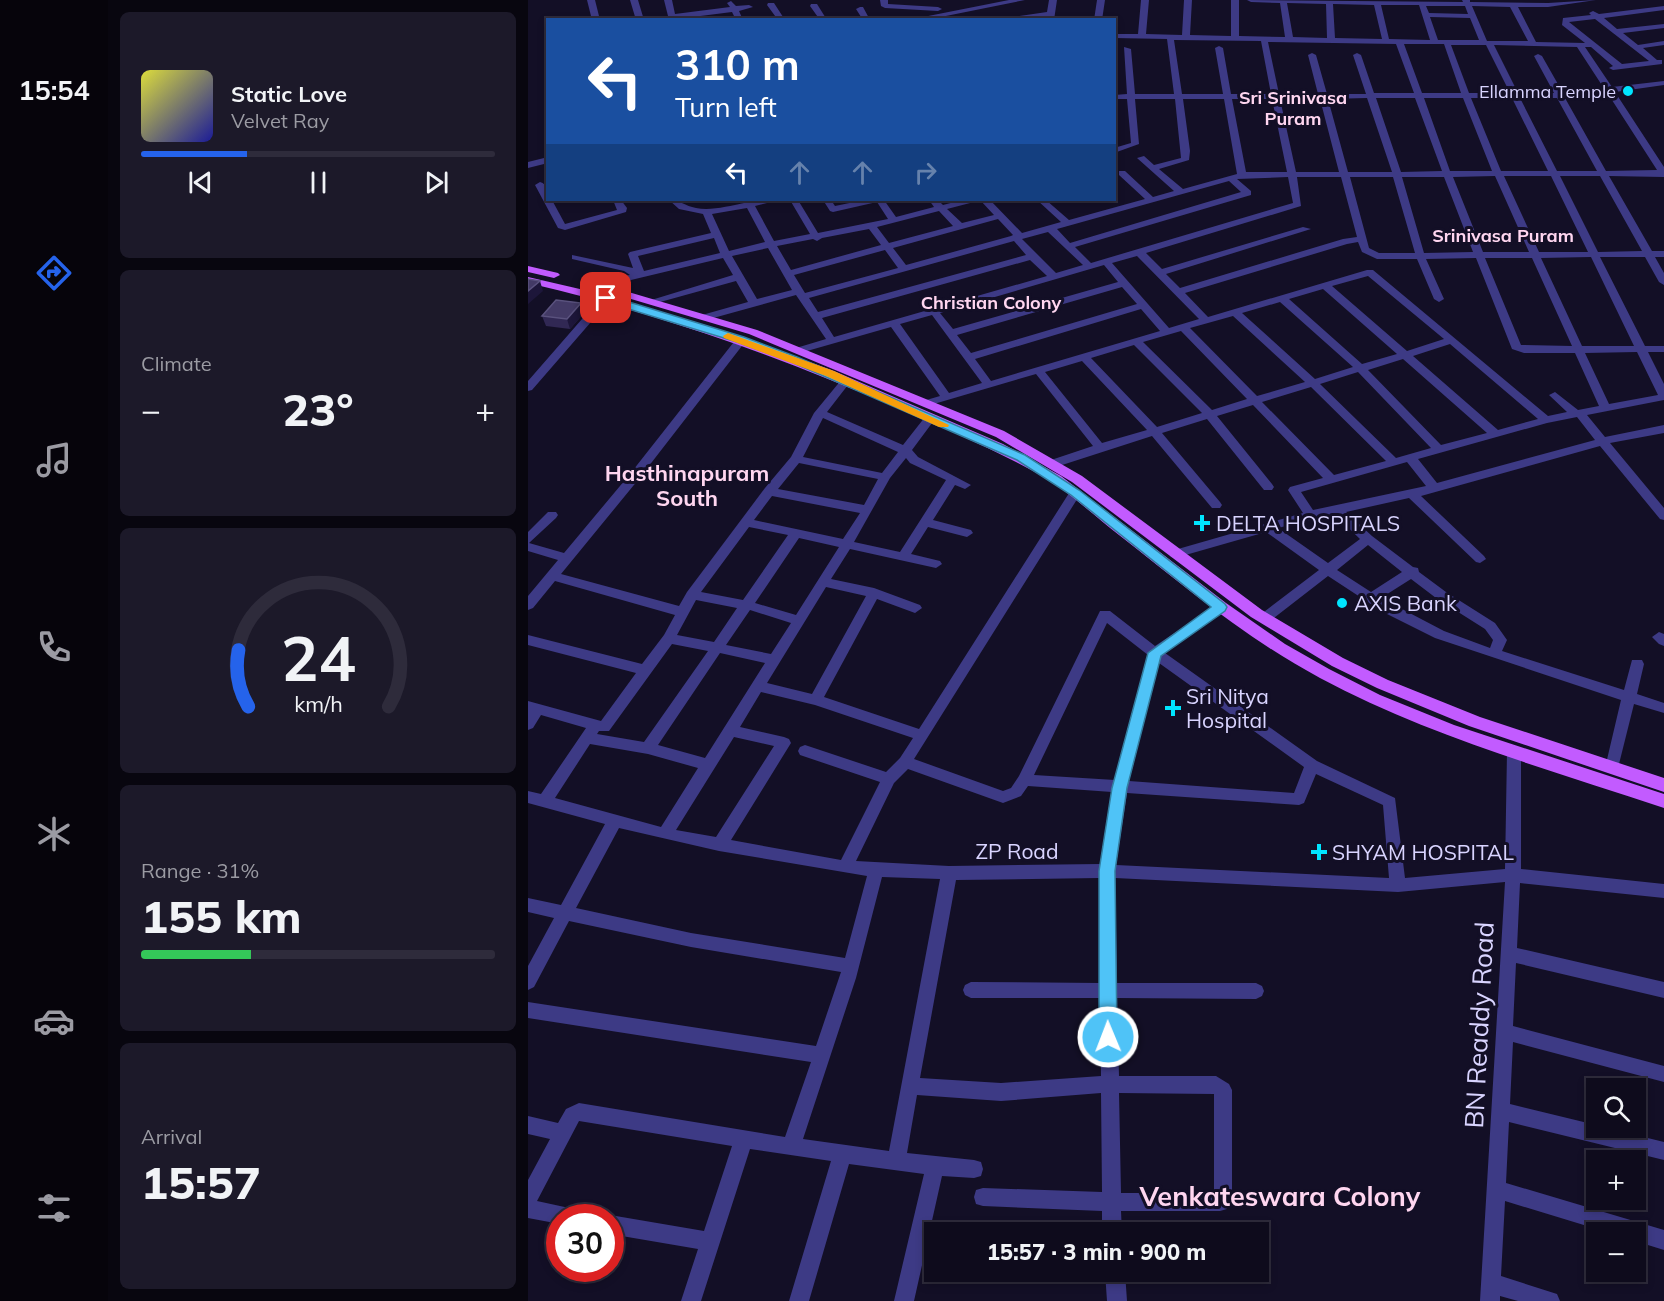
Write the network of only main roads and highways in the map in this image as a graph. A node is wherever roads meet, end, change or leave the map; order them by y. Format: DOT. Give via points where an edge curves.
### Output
graph roads {
  1 [pos="528,269"];
  2 [pos="528,280"];
  3 [pos="609,294"];
  4 [pos="1663,795"];
  1 -- 3 [label="main road"];
  2 -- 3 [label="main road"];
  3 -- 4 [label="main road" via="846,381 1021,458 1075,493 1280,648 1375,699 1514,752"];
  3 -- 4 [label="main road" via="653,301 753,332 1000,434 1083,482 1175,554 1335,662 1428,705 1612,768"];
}
